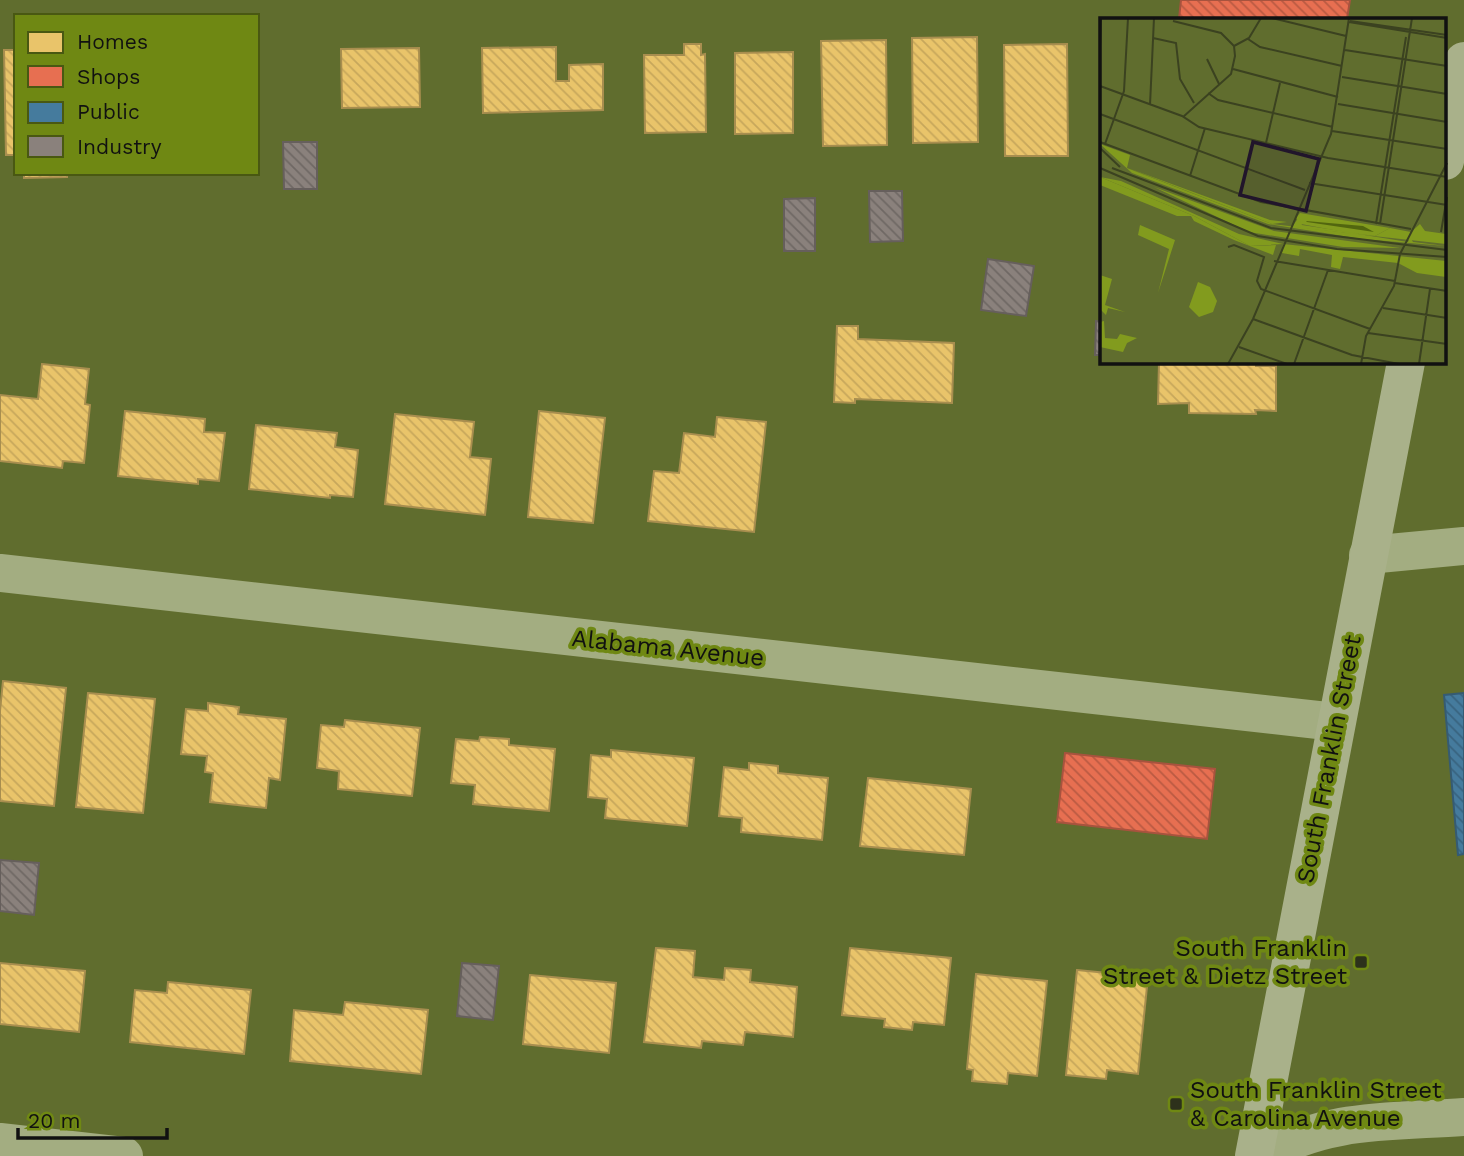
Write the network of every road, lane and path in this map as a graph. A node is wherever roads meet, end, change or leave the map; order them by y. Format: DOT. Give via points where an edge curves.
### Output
graph roads {
  1 [pos="1464,61"];
  2 [pos="1446,156"];
  3 [pos="1406,364"];
  4 [pos="1464,546"];
  5 [pos="1368,555"];
  6 [pos="0,573"];
  7 [pos="1336,722"];
  8 [pos="1464,1117"];
  9 [pos="0,1142"];
  10 [pos="124,1156"];
  11 [pos="1254,1156"];
  12 [pos="1265,1156"];
  1 -- 2 [label="main road"];
  3 -- 5 [label="main road, South Franklin Street"];
  4 -- 5 [label="street"];
  5 -- 7 [label="main road, South Franklin Street"];
  6 -- 7 [label="street, Alabama Avenue"];
  7 -- 11 [label="main road, South Franklin Street"];
  8 -- 12 [label="street" via="1342,1126 1281,1145"];
  9 -- 10 [label="street"];
}
